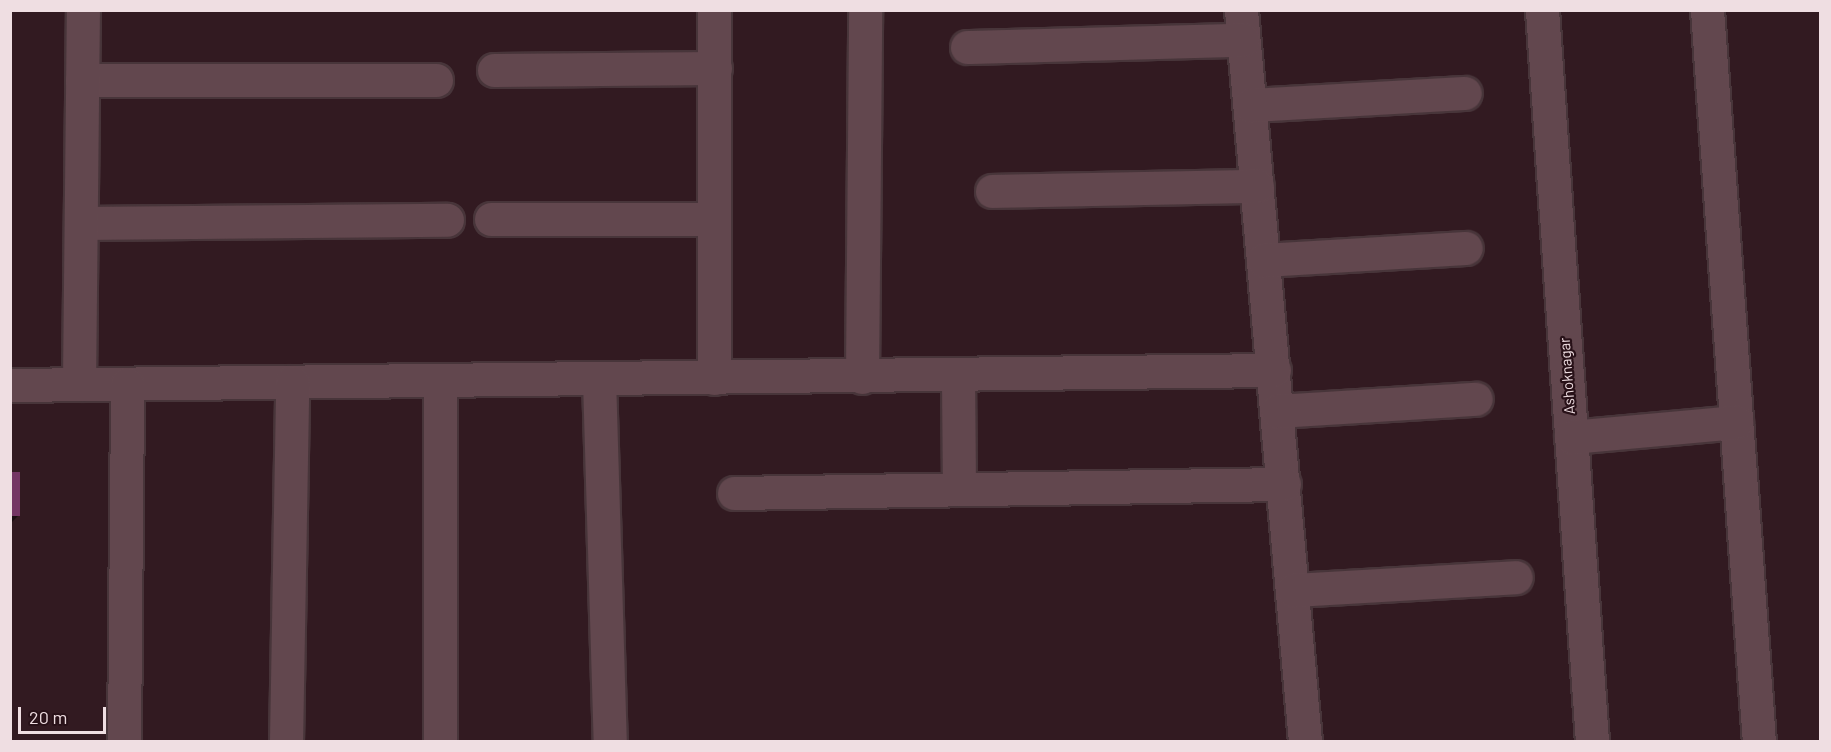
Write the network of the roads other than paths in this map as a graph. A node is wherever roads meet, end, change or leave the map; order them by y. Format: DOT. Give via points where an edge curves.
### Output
graph roads {
  1 [pos="83,10"];
  2 [pos="714,10"];
  3 [pos="865,10"];
  4 [pos="1542,10"];
  5 [pos="1707,10"];
  6 [pos="1242,25"];
  7 [pos="967,47"];
  8 [pos="715,68"];
  9 [pos="494,70"];
  10 [pos="82,80"];
  11 [pos="436,80"];
  12 [pos="1465,93"];
  13 [pos="1250,105"];
  14 [pos="1257,186"];
  15 [pos="992,191"];
  16 [pos="491,219"];
  17 [pos="714,219"];
  18 [pos="447,220"];
  19 [pos="81,223"];
  20 [pos="1466,248"];
  21 [pos="1263,260"];
  22 [pos="1274,370"];
  23 [pos="958,375"];
  24 [pos="862,377"];
  25 [pos="714,378"];
  26 [pos="599,379"];
  27 [pos="440,381"];
  28 [pos="292,382"];
  29 [pos="79,384"];
  30 [pos="127,384"];
  31 [pos="10,385"];
  32 [pos="1476,399"];
  33 [pos="1277,411"];
  34 [pos="1736,422"];
  35 [pos="1571,437"];
  36 [pos="1284,484"];
  37 [pos="959,489"];
  38 [pos="734,492"];
  39 [pos="1516,577"];
  40 [pos="1293,590"];
  41 [pos="124,741"];
  42 [pos="286,741"];
  43 [pos="440,741"];
  44 [pos="610,741"];
  45 [pos="1305,741"];
  46 [pos="1592,741"];
  47 [pos="1759,741"];
  1 -- 10 [label="street"];
  2 -- 8 [label="street"];
  3 -- 24 [label="street"];
  4 -- 35 [label="street, Ashoknagar"];
  5 -- 34 [label="street"];
  6 -- 7 [label="street"];
  6 -- 13 [label="street"];
  8 -- 9 [label="street"];
  8 -- 17 [label="street"];
  10 -- 11 [label="street"];
  10 -- 19 [label="street"];
  12 -- 13 [label="street"];
  13 -- 14 [label="street"];
  14 -- 15 [label="street"];
  14 -- 21 [label="street"];
  16 -- 17 [label="street"];
  17 -- 25 [label="street"];
  18 -- 19 [label="street"];
  19 -- 29 [label="street"];
  20 -- 21 [label="street"];
  21 -- 22 [label="street"];
  22 -- 23 [label="street"];
  22 -- 33 [label="street"];
  23 -- 24 [label="street"];
  23 -- 37 [label="street"];
  24 -- 25 [label="street"];
  25 -- 26 [label="street"];
  26 -- 27 [label="street"];
  26 -- 44 [label="street"];
  27 -- 28 [label="street"];
  27 -- 43 [label="street"];
  28 -- 30 [label="street"];
  28 -- 42 [label="street"];
  29 -- 30 [label="street"];
  29 -- 31 [label="street"];
  30 -- 41 [label="street"];
  32 -- 33 [label="street"];
  33 -- 36 [label="street"];
  34 -- 35 [label="street"];
  34 -- 47 [label="street"];
  35 -- 46 [label="street, Ashoknagar"];
  36 -- 37 [label="street"];
  36 -- 40 [label="street"];
  37 -- 38 [label="street"];
  39 -- 40 [label="street"];
  40 -- 45 [label="street"];
}
